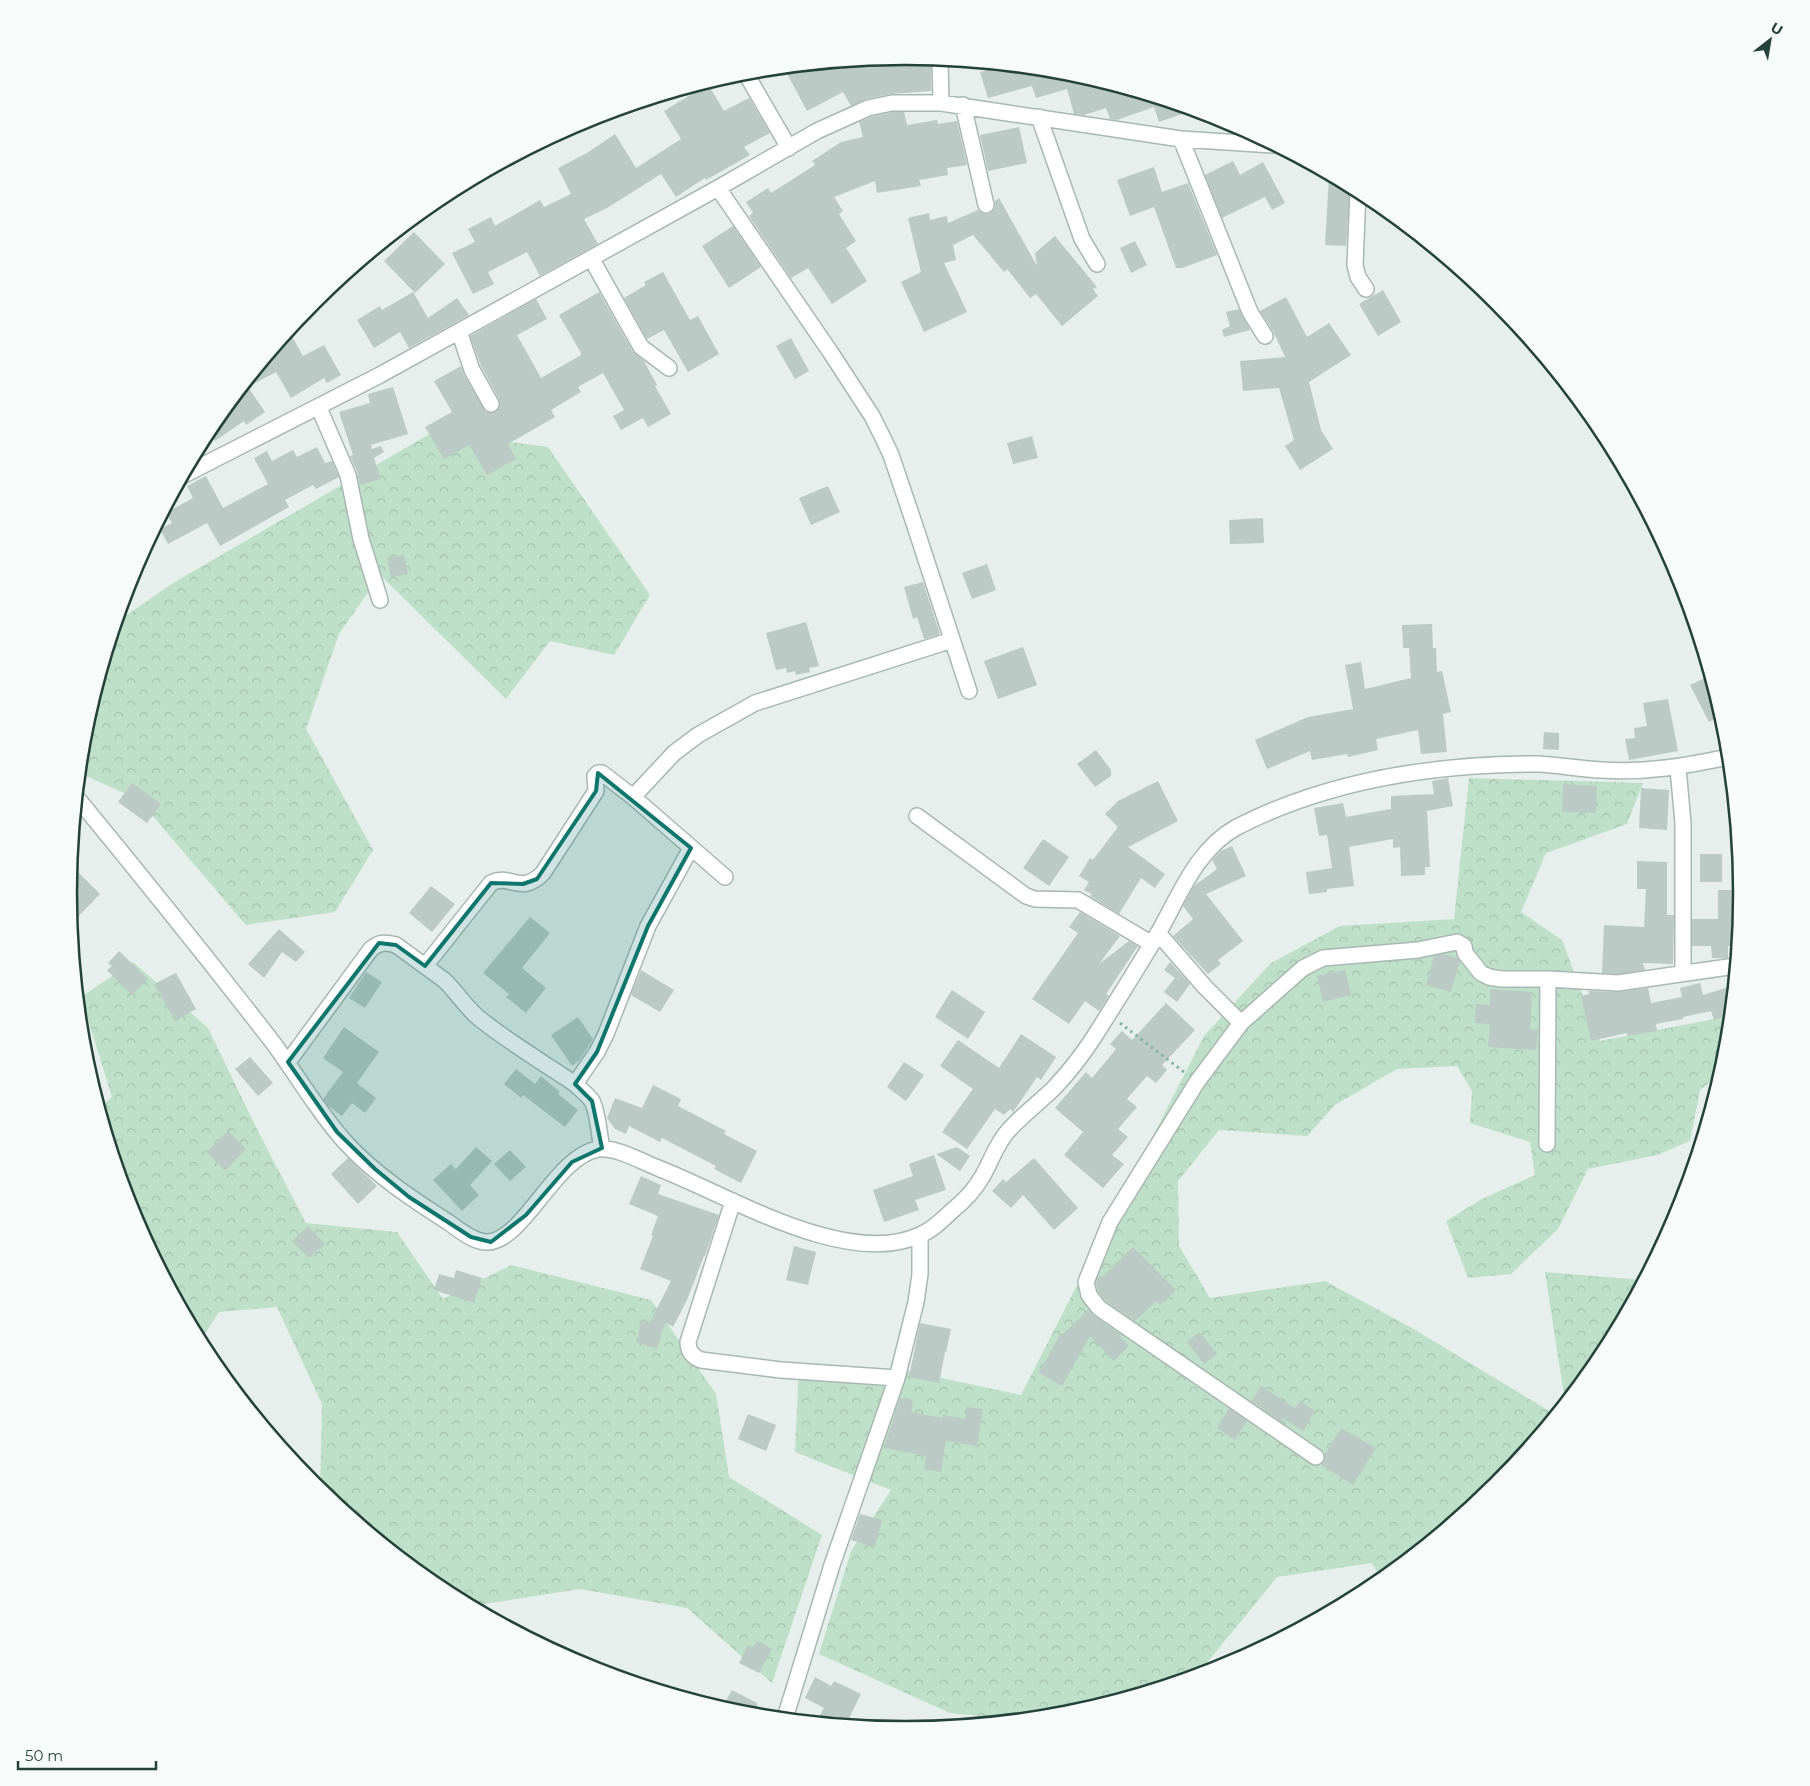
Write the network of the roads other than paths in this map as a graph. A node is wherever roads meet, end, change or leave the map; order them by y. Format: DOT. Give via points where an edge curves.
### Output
graph roads {
  1 [pos="940,66"];
  2 [pos="750,80"];
  3 [pos="941,103"];
  4 [pos="963,105"];
  5 [pos="1039,117"];
  6 [pos="1181,139"];
  7 [pos="1258,144"];
  8 [pos="789,148"];
  9 [pos="718,188"];
  10 [pos="1358,200"];
  11 [pos="986,205"];
  12 [pos="591,258"];
  13 [pos="1097,264"];
  14 [pos="1366,289"];
  15 [pos="459,331"];
  16 [pos="1265,336"];
  17 [pos="669,368"];
  18 [pos="491,404"];
  19 [pos="319,408"];
  20 [pos="193,470"];
  21 [pos="380,600"];
  22 [pos="952,640"];
  23 [pos="968,691"];
  24 [pos="1722,758"];
  25 [pos="1678,768"];
  26 [pos="633,797"];
  27 [pos="82,804"];
  28 [pos="917,816"];
  29 [pos="692,848"];
  30 [pos="725,877"];
  31 [pos="1155,938"];
  32 [pos="425,966"];
  33 [pos="1729,967"];
  34 [pos="1683,973"];
  35 [pos="1548,979"];
  36 [pos="1241,1023"];
  37 [pos="288,1062"];
  38 [pos="575,1084"];
  39 [pos="1547,1144"];
  40 [pos="602,1148"];
  41 [pos="733,1200"];
  42 [pos="920,1236"];
  43 [pos="897,1378"];
  44 [pos="1316,1457"];
  45 [pos="787,1712"];
  1 -- 3 [label="street"];
  2 -- 8 [label="street"];
  3 -- 4 [label="street"];
  3 -- 8 [label="street" via="892,103 868,108 817,131"];
  4 -- 5 [label="street"];
  4 -- 11 [label="street"];
  5 -- 6 [label="street"];
  5 -- 13 [label="street" via="1082,239"];
  6 -- 7 [label="street"];
  6 -- 16 [label="street" via="1250,312"];
  8 -- 9 [label="street"];
  9 -- 12 [label="street"];
  9 -- 22 [label="street" via="831,353 884,438"];
  10 -- 14 [label="street" via="1355,265"];
  12 -- 15 [label="street"];
  12 -- 17 [label="street" via="641,347"];
  15 -- 18 [label="street" via="472,370"];
  15 -- 19 [label="street"];
  19 -- 20 [label="street"];
  19 -- 21 [label="street" via="348,475 361,538"];
  22 -- 23 [label="street"];
  22 -- 26 [label="street" via="754,703 698,734 674,753"];
  24 -- 25 [label="street"];
  25 -- 31 [label="street" via="1605,771 1543,764 1482,766 1425,772 1314,794 1237,828 1214,843 1185,883"];
  25 -- 34 [label="street" via="1682,823"];
  26 -- 29 [label="street"];
  26 -- 32 [label="street" via="602,773 596,774 596,790 544,873 523,884 491,883"];
  27 -- 37 [label="street"];
  28 -- 31 [label="street" via="1026,896 1078,900"];
  29 -- 30 [label="street"];
  29 -- 38 [label="street" via="648,926 606,1034"];
  31 -- 36 [label="street"];
  31 -- 42 [label="street" via="1088,1046 1056,1085 1005,1134 980,1182 952,1211"];
  32 -- 37 [label="street" via="396,945 379,943 371,949"];
  32 -- 38 [label="street" via="451,986 480,1020"];
  33 -- 34 [label="street"];
  34 -- 35 [label="street" via="1618,982"];
  35 -- 36 [label="street" via="1501,980 1489,977 1472,963 1464,946 1457,942 1418,950 1323,958 1303,968"];
  35 -- 39 [label="street"];
  36 -- 44 [label="street" via="1197,1082 1110,1222 1086,1282 1089,1295 1098,1308"];
  37 -- 40 [label="street" via="350,1148 409,1197 478,1240 491,1242 501,1238 526,1216 572,1162"];
  38 -- 40 [label="street" via="592,1101"];
  40 -- 41 [label="street" via="665,1170"];
  41 -- 42 [label="street" via="827,1238 880,1243"];
  41 -- 43 [label="street" via="688,1342 692,1354 701,1360 781,1370"];
  42 -- 43 [label="street" via="916,1302"];
  43 -- 45 [label="street" via="832,1565"];
}
